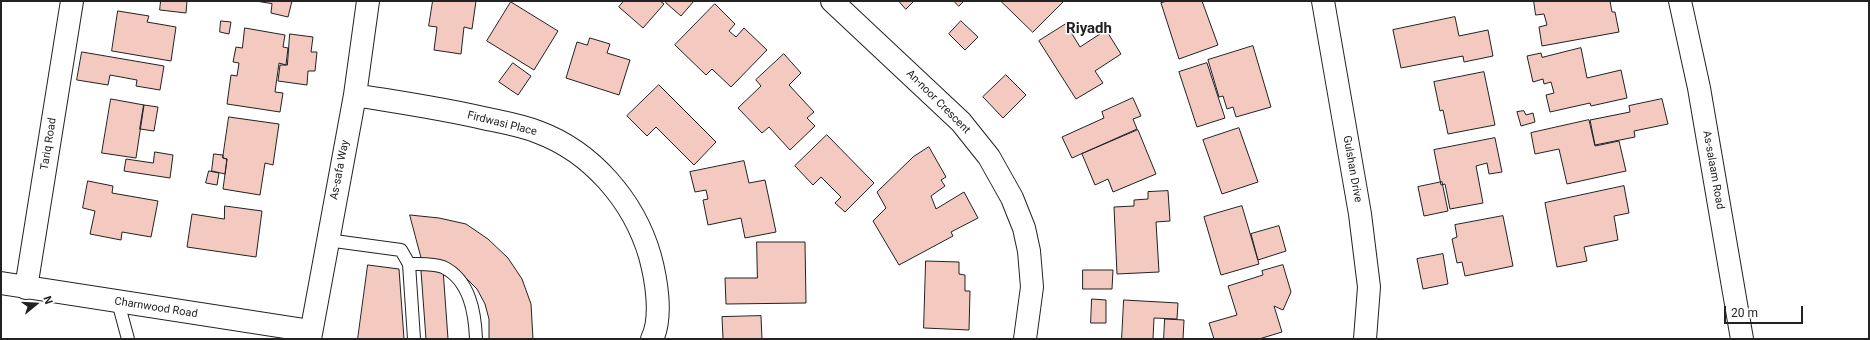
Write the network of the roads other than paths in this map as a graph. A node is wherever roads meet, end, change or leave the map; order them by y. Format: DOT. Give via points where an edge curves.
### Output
graph roads {
  1 [pos="72,1"];
  2 [pos="368,1"];
  3 [pos="832,1"];
  4 [pos="1322,1"];
  5 [pos="1680,1"];
  6 [pos="355,95"];
  7 [pos="327,240"];
  8 [pos="409,264"];
  9 [pos="1,283"];
  10 [pos="26,288"];
  11 [pos="118,302"];
  12 [pos="311,335"];
  13 [pos="128,339"];
  14 [pos="414,339"];
  15 [pos="476,339"];
  16 [pos="652,339"];
  17 [pos="1025,339"];
  18 [pos="1365,339"];
  19 [pos="1742,339"];
  1 -- 10 [label="street, Tariq Road"];
  2 -- 6 [label="street, As-safa Way"];
  3 -- 17 [label="street, An-noor Crescent" via="961,122 993,164 1012,198 1024,228 1029,250 1032,287"];
  4 -- 18 [label="street, Gulshan Drive" via="1360,214 1369,287"];
  5 -- 19 [label="street, As-salaam Road" via="1699,88"];
  6 -- 7 [label="street, As-safa Way"];
  6 -- 16 [label="street, Firdwasi Place" via="455,112 539,132 563,144 584,159 604,176 622,197 646,242 657,293 657,318"];
  7 -- 8 [label="lane" via="401,250"];
  7 -- 12 [label="street, As-safa Way"];
  8 -- 14 [label="lane"];
  8 -- 15 [label="lane" via="442,266 460,281 469,295 475,317"];
  9 -- 10 [label="street, Charnwood Road"];
  10 -- 11 [label="street, Charnwood Road"];
  11 -- 12 [label="street, Charnwood Road"];
  11 -- 13 [label="lane"];
}
